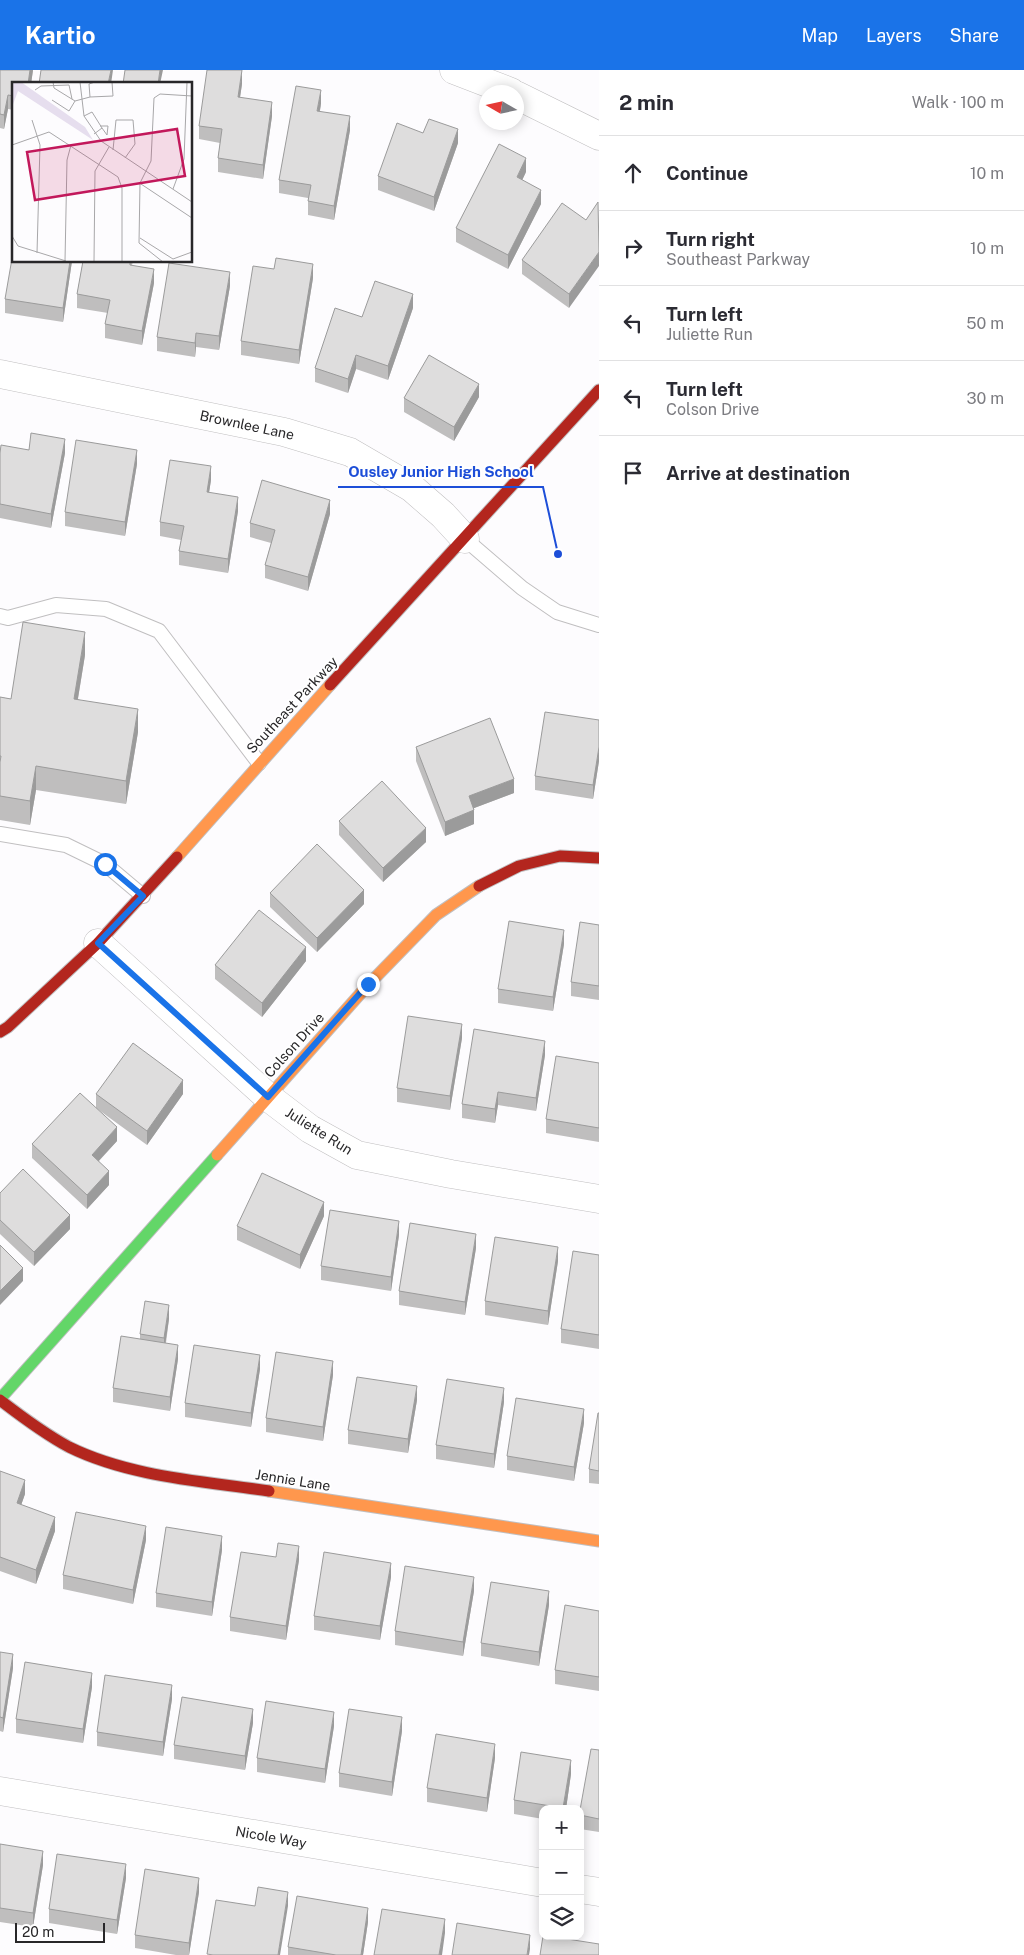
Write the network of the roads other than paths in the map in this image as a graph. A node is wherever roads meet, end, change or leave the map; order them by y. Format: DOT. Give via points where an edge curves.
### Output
graph roads {
  1 [pos="454,70"];
  2 [pos="493,85"];
  3 [pos="524,99"];
  4 [pos="599,136"];
  5 [pos="0,374"];
  6 [pos="599,390"];
  7 [pos="465,539"];
  8 [pos="0,616"];
  9 [pos="599,625"];
  10 [pos="259,764"];
  11 [pos="0,834"];
  12 [pos="599,858"];
  13 [pos="143,896"];
  14 [pos="98,943"];
  15 [pos="0,1032"];
  16 [pos="268,1097"];
  17 [pos="599,1199"];
  18 [pos="0,1399"];
  19 [pos="599,1540"];
  20 [pos="0,1792"];
  21 [pos="539,1882"];
  22 [pos="584,1890"];
  23 [pos="599,1892"];
  1 -- 2 [label="street"];
  3 -- 4 [label="street"];
  5 -- 7 [label="street, Brownlee Lane" via="284,432 350,452 412,488"];
  6 -- 7 [label="street, Southeast Parkway"];
  7 -- 9 [label="lane" via="522,588 557,612"];
  7 -- 10 [label="street, Southeast Parkway"];
  8 -- 10 [label="lane" via="8,618 56,605 106,609 159,631"];
  10 -- 13 [label="street, Southeast Parkway"];
  11 -- 13 [label="lane" via="66,846 105,864"];
  12 -- 16 [label="street, Colson Drive" via="560,856 519,866 474,888 436,915 368,984"];
  13 -- 14 [label="street, Southeast Parkway"];
  14 -- 15 [label="street, Southeast Parkway"];
  14 -- 16 [label="street, Juliette Run"];
  16 -- 17 [label="street, Juliette Run" via="310,1129 357,1155"];
  16 -- 18 [label="street, Colson Drive"];
  18 -- 19 [label="street, Jennie Lane" via="43,1432 72,1448 123,1466 167,1476"];
  20 -- 21 [label="street, Nicole Way"];
  22 -- 23 [label="street"];
}
